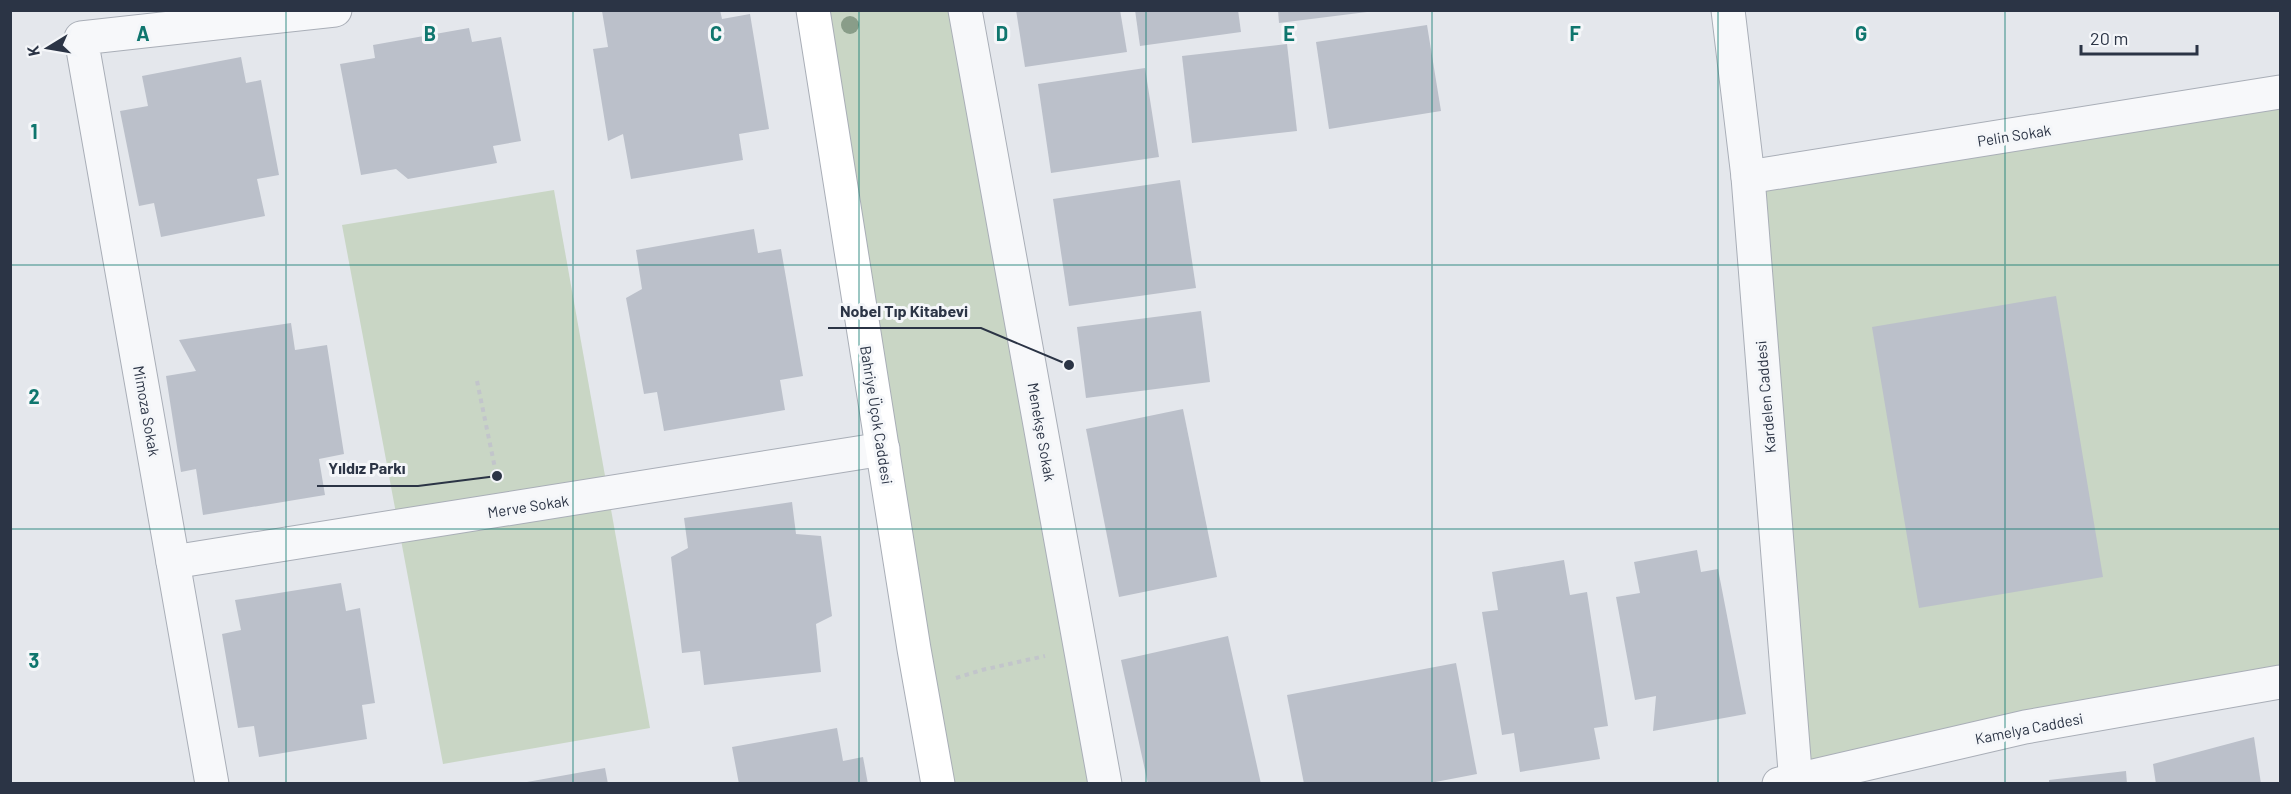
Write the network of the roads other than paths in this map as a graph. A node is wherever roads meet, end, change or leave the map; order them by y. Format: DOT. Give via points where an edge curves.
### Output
graph roads {
  1 [pos="334,10"];
  2 [pos="813,10"];
  3 [pos="965,10"];
  4 [pos="1728,10"];
  5 [pos="263,14"];
  6 [pos="2280,92"];
  7 [pos="1748,177"];
  8 [pos="883,449"];
  9 [pos="173,562"];
  10 [pos="2280,682"];
  11 [pos="1791,782"];
  12 [pos="212,783"];
  13 [pos="938,783"];
  14 [pos="1105,783"];
  1 -- 5 [label="street"];
  2 -- 8 [label="main road, Bahriye Üçok Caddesi"];
  3 -- 14 [label="street, Menekşe Sokak"];
  4 -- 7 [label="street, Kardelen Caddesi"];
  5 -- 9 [label="street, Mimoza Sokak" via="81,38"];
  6 -- 7 [label="street, Pelin Sokak"];
  7 -- 11 [label="street, Kardelen Caddesi"];
  8 -- 9 [label="street, Merve Sokak"];
  8 -- 13 [label="main road, Bahriye Üçok Caddesi"];
  9 -- 12 [label="street, Mimoza Sokak"];
  10 -- 11 [label="street, Kamelya Caddesi" via="2025,727"];
}
